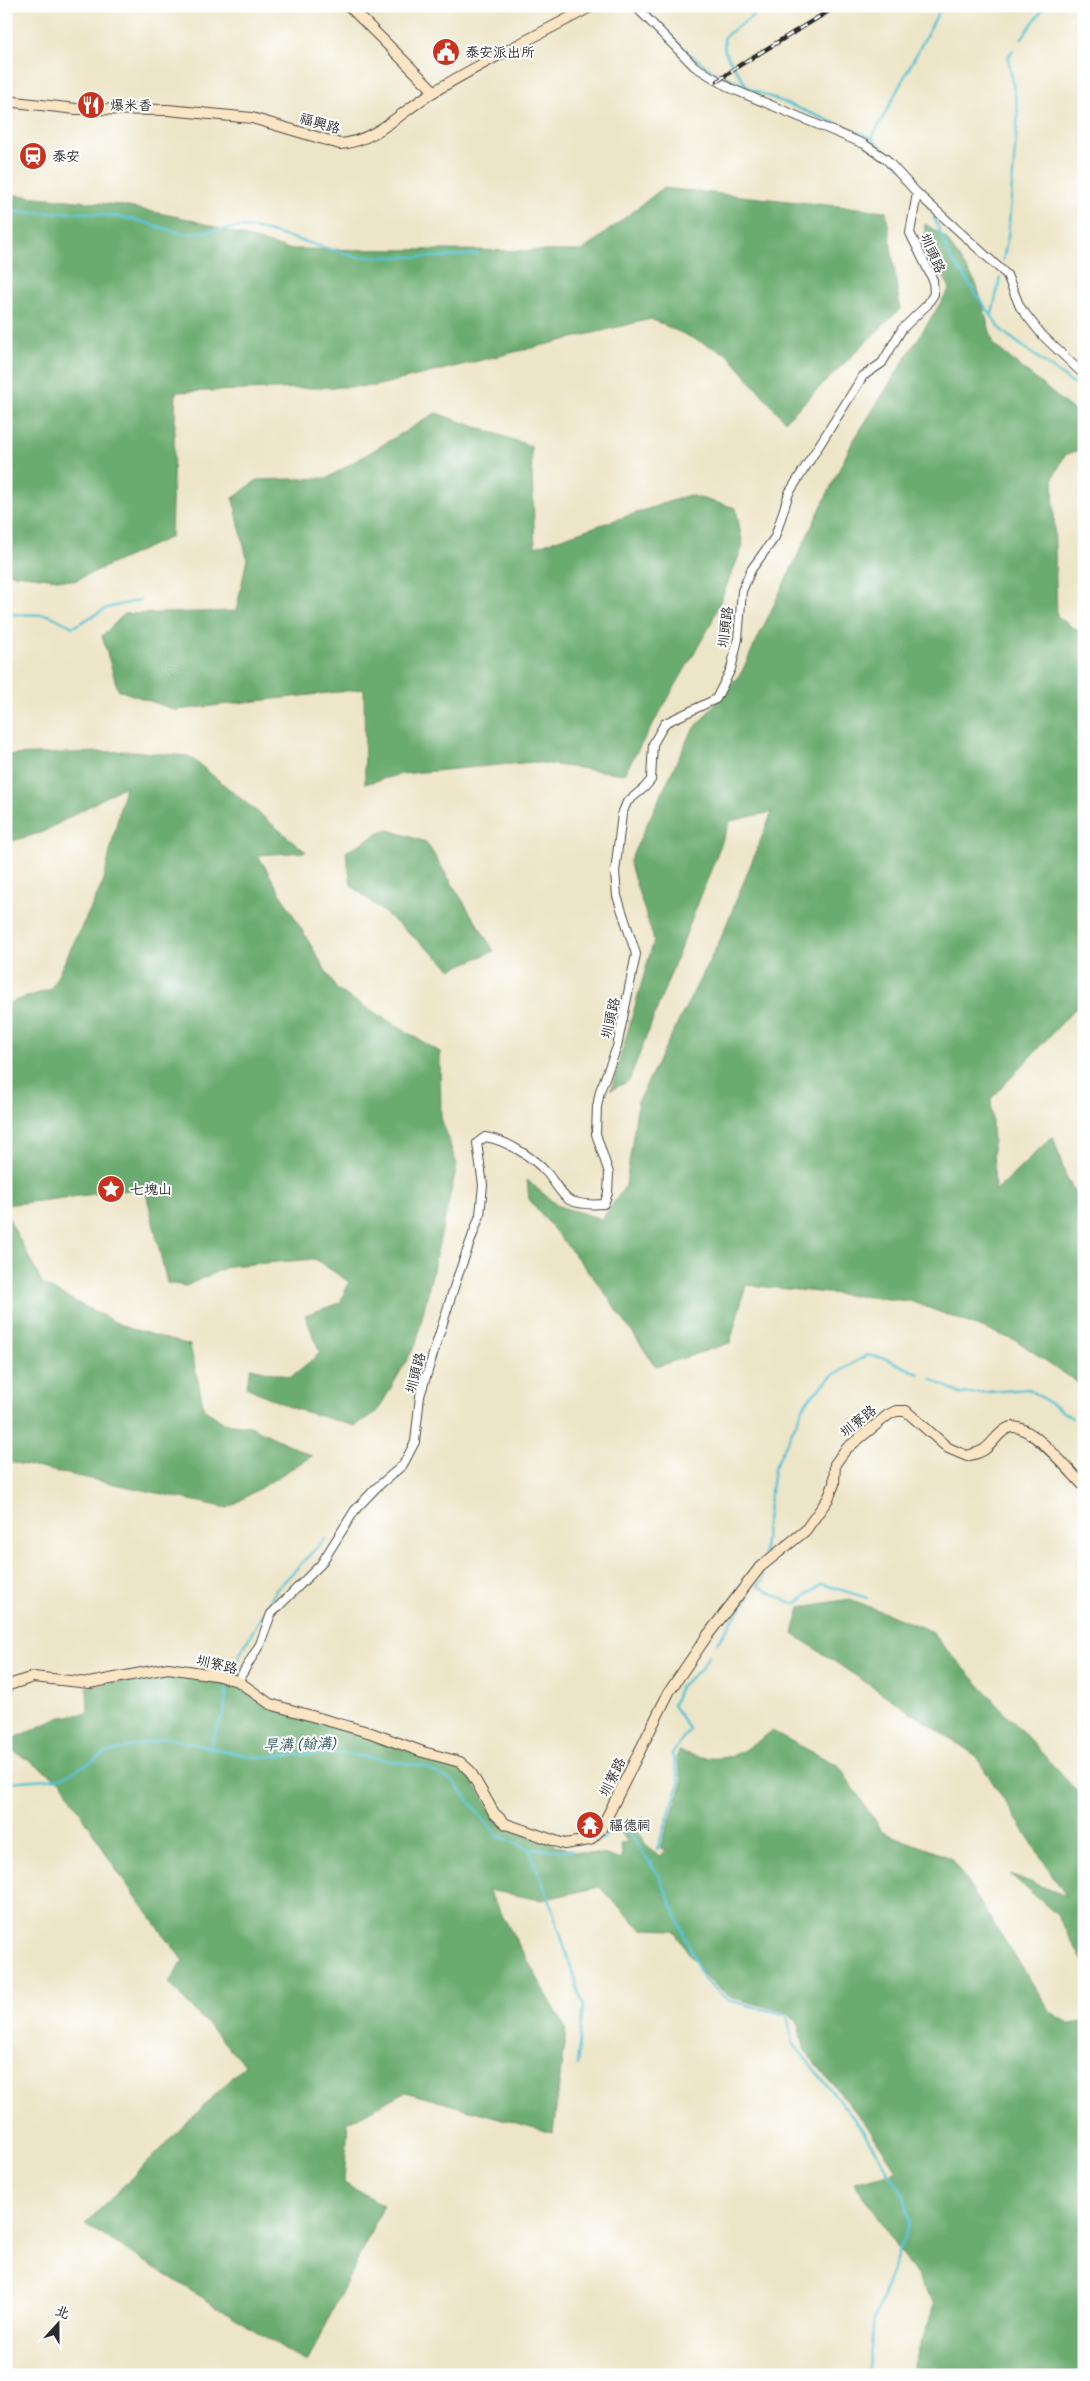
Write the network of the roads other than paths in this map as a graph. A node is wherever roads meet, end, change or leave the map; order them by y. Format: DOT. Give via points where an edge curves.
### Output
graph roads {
  1 [pos="349,6"];
  2 [pos="592,6"];
  3 [pos="635,6"];
  4 [pos="434,91"];
  5 [pos="6,101"];
  6 [pos="917,193"];
  7 [pos="1084,375"];
  8 [pos="1084,1486"];
  9 [pos="238,1681"];
  10 [pos="6,1686"];
  1 -- 4 [label="street"];
  2 -- 4 [label="street, 福興路"];
  3 -- 6 [label="street, 圳頭路" via="694,66 730,88 864,144 886,159"];
  4 -- 5 [label="street, 福興路" via="371,135 340,144 252,118 168,110 76,109"];
  6 -- 7 [label="street, 圳頭路" via="1007,274 1020,307 1042,335"];
  6 -- 9 [label="street, 圳頭路" via="910,233 933,280 934,294 902,329 882,363 862,376 789,494 775,537 751,570 742,591 738,639 731,668 716,700 665,723 653,744 650,780 627,802 622,814 615,872 617,896 636,954 617,1046 597,1107 596,1134 609,1173 604,1204 568,1200 533,1160 500,1141 484,1137 477,1144 482,1186 480,1215 420,1396 415,1442 404,1464 355,1510 321,1564 271,1614 260,1644"];
  8 -- 9 [label="street, 圳寮路" via="1040,1440 1022,1429 1009,1428 985,1449 967,1456 948,1448 906,1411 888,1414 846,1449 835,1464 834,1484 828,1499 811,1523 760,1567 707,1636 669,1692 614,1806 601,1829 590,1840 564,1844 506,1824 494,1813 470,1770 460,1762 270,1704"];
  9 -- 10 [label="street, 圳寮路" via="168,1668 89,1683 33,1677"];
}
